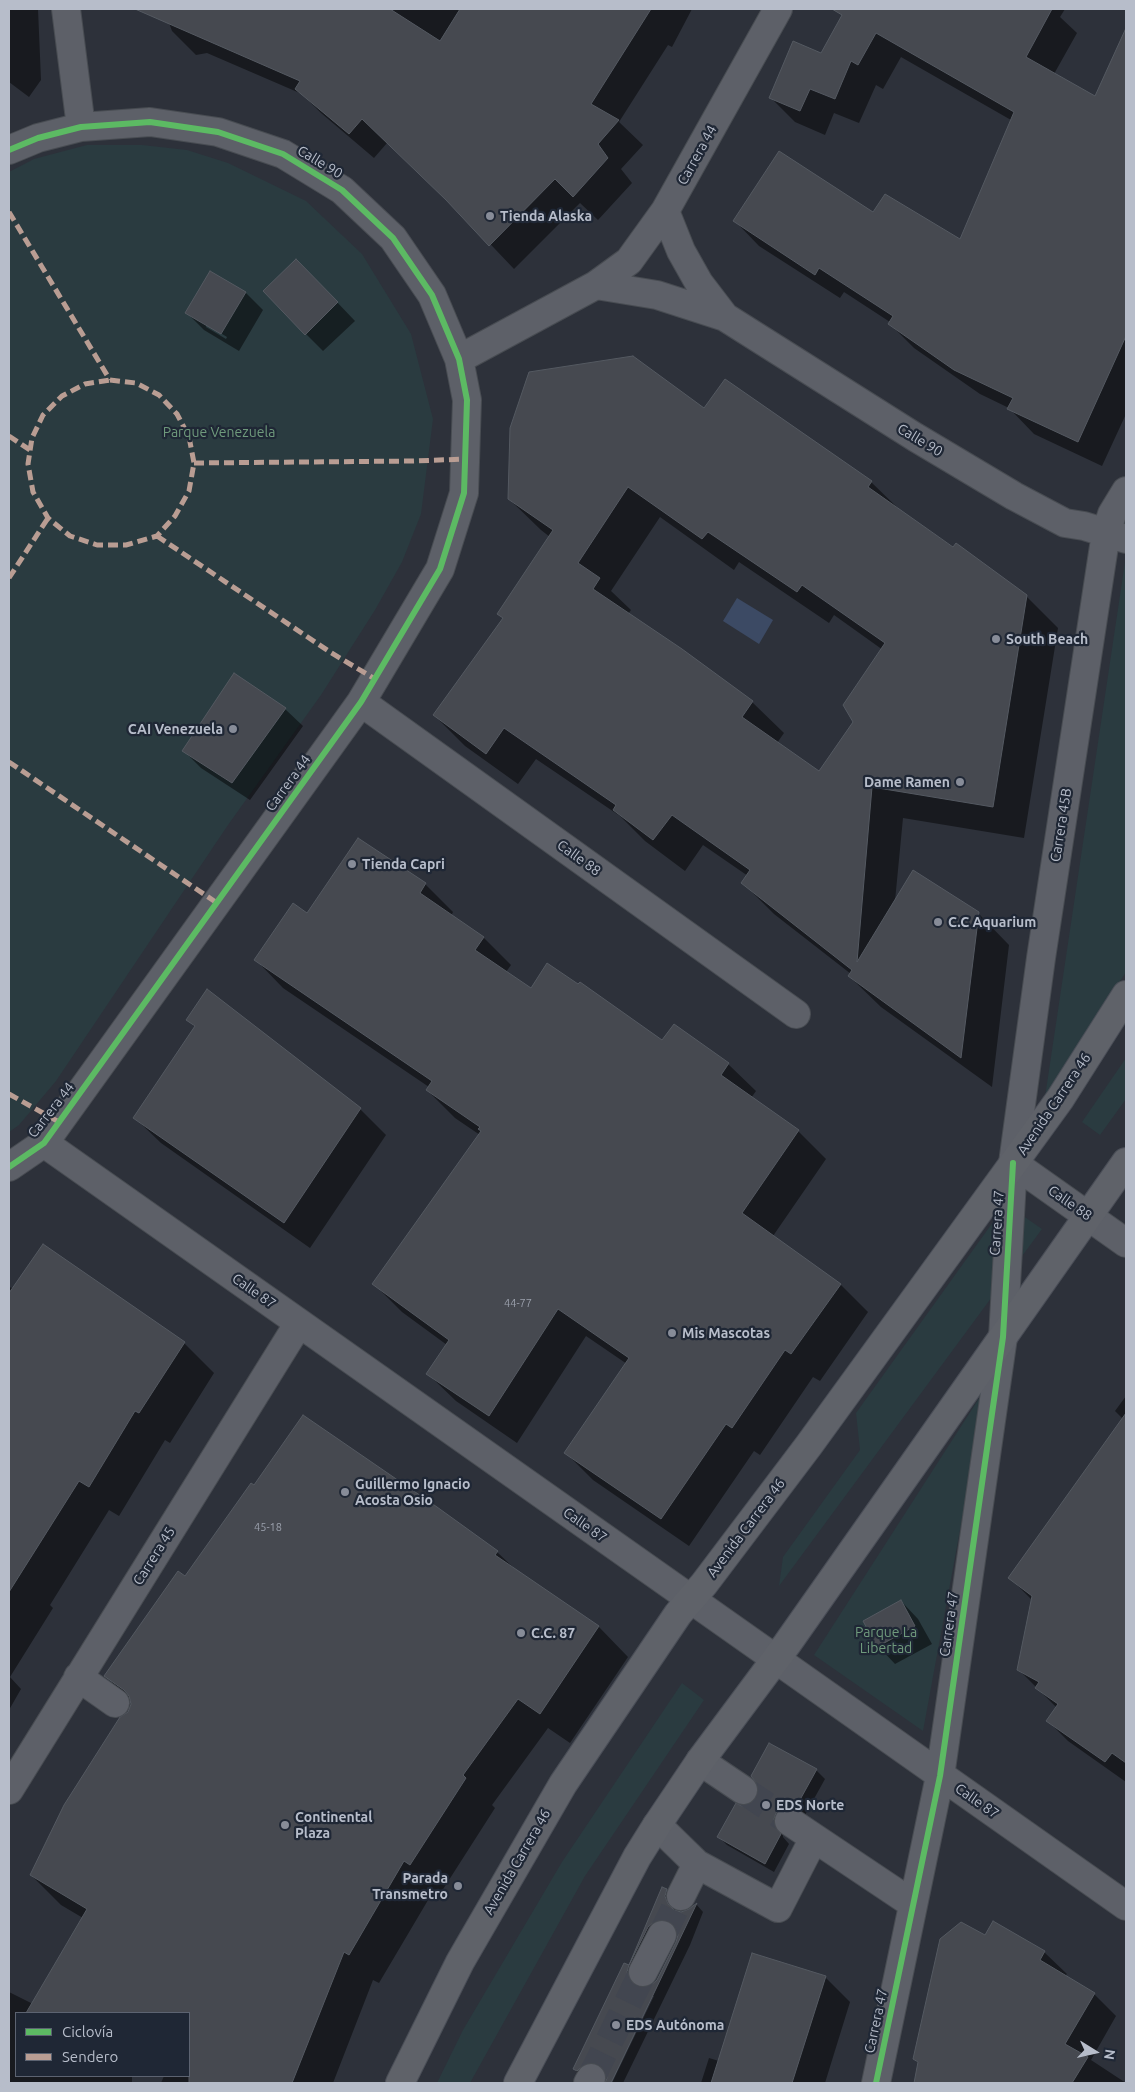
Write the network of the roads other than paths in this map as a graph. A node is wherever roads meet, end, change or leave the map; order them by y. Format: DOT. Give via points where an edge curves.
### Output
graph roads {
  1 [pos="66,9"];
  2 [pos="778,9"];
  3 [pos="81,127"];
  4 [pos="9,150"];
  5 [pos="666,211"];
  6 [pos="596,285"];
  7 [pos="725,317"];
  8 [pos="459,359"];
  9 [pos="1126,491"];
  10 [pos="1116,536"];
  11 [pos="362,702"];
  12 [pos="1126,995"];
  13 [pos="796,1014"];
  14 [pos="44,1143"];
  15 [pos="1126,1162"];
  16 [pos="1013,1163"];
  17 [pos="9,1167"];
  18 [pos="1089,1216"];
  19 [pos="1126,1243"];
  20 [pos="299,1323"];
  21 [pos="1003,1337"];
  22 [pos="691,1600"];
  23 [pos="776,1660"];
  24 [pos="78,1678"];
  25 [pos="115,1703"];
  26 [pos="700,1761"];
  27 [pos="940,1776"];
  28 [pos="9,1790"];
  29 [pos="743,1790"];
  30 [pos="789,1821"];
  31 [pos="657,1825"];
  32 [pos="814,1838"];
  33 [pos="698,1864"];
  34 [pos="681,1896"];
  35 [pos="913,1904"];
  36 [pos="1126,1906"];
  37 [pos="662,1935"];
  38 [pos="643,1972"];
  39 [pos="400,2083"];
  40 [pos="518,2083"];
  41 [pos="876,2083"];
  1 -- 3 [label="street"];
  2 -- 5 [label="street, Carrera 44"];
  3 -- 4 [label="street, Calle 90" via="38,138"];
  3 -- 8 [label="street, Calle 90" via="150,122 218,132 283,154 342,190 392,238 432,295"];
  5 -- 6 [label="street, Carrera 44" via="629,261"];
  5 -- 7 [label="street, Calle 90" via="694,275"];
  6 -- 7 [label="street, Calle 90" via="657,295"];
  6 -- 8 [label="street"];
  7 -- 10 [label="street, Calle 90" via="1014,496 1065,524"];
  8 -- 11 [label="street, Carrera 44" via="467,400 464,493 440,570"];
  9 -- 10 [label="street, Carrera 45B" via="1112,514"];
  10 -- 16 [label="street, Carrera 45B" via="1042,949"];
  11 -- 13 [label="street, Calle 88"];
  11 -- 14 [label="street, Carrera 44"];
  12 -- 16 [label="main road, Avenida Carrera 46" via="1060,1099"];
  14 -- 17 [label="street, Carrera 44"];
  14 -- 20 [label="street, Calle 87"];
  15 -- 18 [label="main road"];
  16 -- 18 [label="street, Calle 88"];
  16 -- 21 [label="street, Carrera 47"];
  16 -- 22 [label="main road, Avenida Carrera 46"];
  18 -- 19 [label="street, Calle 88"];
  18 -- 21 [label="main road"];
  20 -- 22 [label="street, Calle 87"];
  20 -- 24 [label="street, Carrera 45"];
  21 -- 23 [label="main road"];
  21 -- 27 [label="street, Carrera 47"];
  22 -- 23 [label="street, Calle 87"];
  22 -- 39 [label="main road, Avenida Carrera 46" via="678,1614 563,1784 460,1962"];
  23 -- 26 [label="main road"];
  23 -- 27 [label="street, Calle 87"];
  24 -- 25 [label="street"];
  24 -- 28 [label="street, Carrera 45"];
  26 -- 29 [label="street"];
  26 -- 31 [label="main road"];
  27 -- 35 [label="street, Carrera 47"];
  27 -- 36 [label="street, Calle 87"];
  30 -- 32 [label="street"];
  31 -- 33 [label="street"];
  31 -- 40 [label="main road"];
  32 -- 33 [label="street" via="778,1908"];
  32 -- 35 [label="street"];
  33 -- 34 [label="street"];
  35 -- 41 [label="street, Carrera 47"];
  37 -- 38 [label="street"];
}
